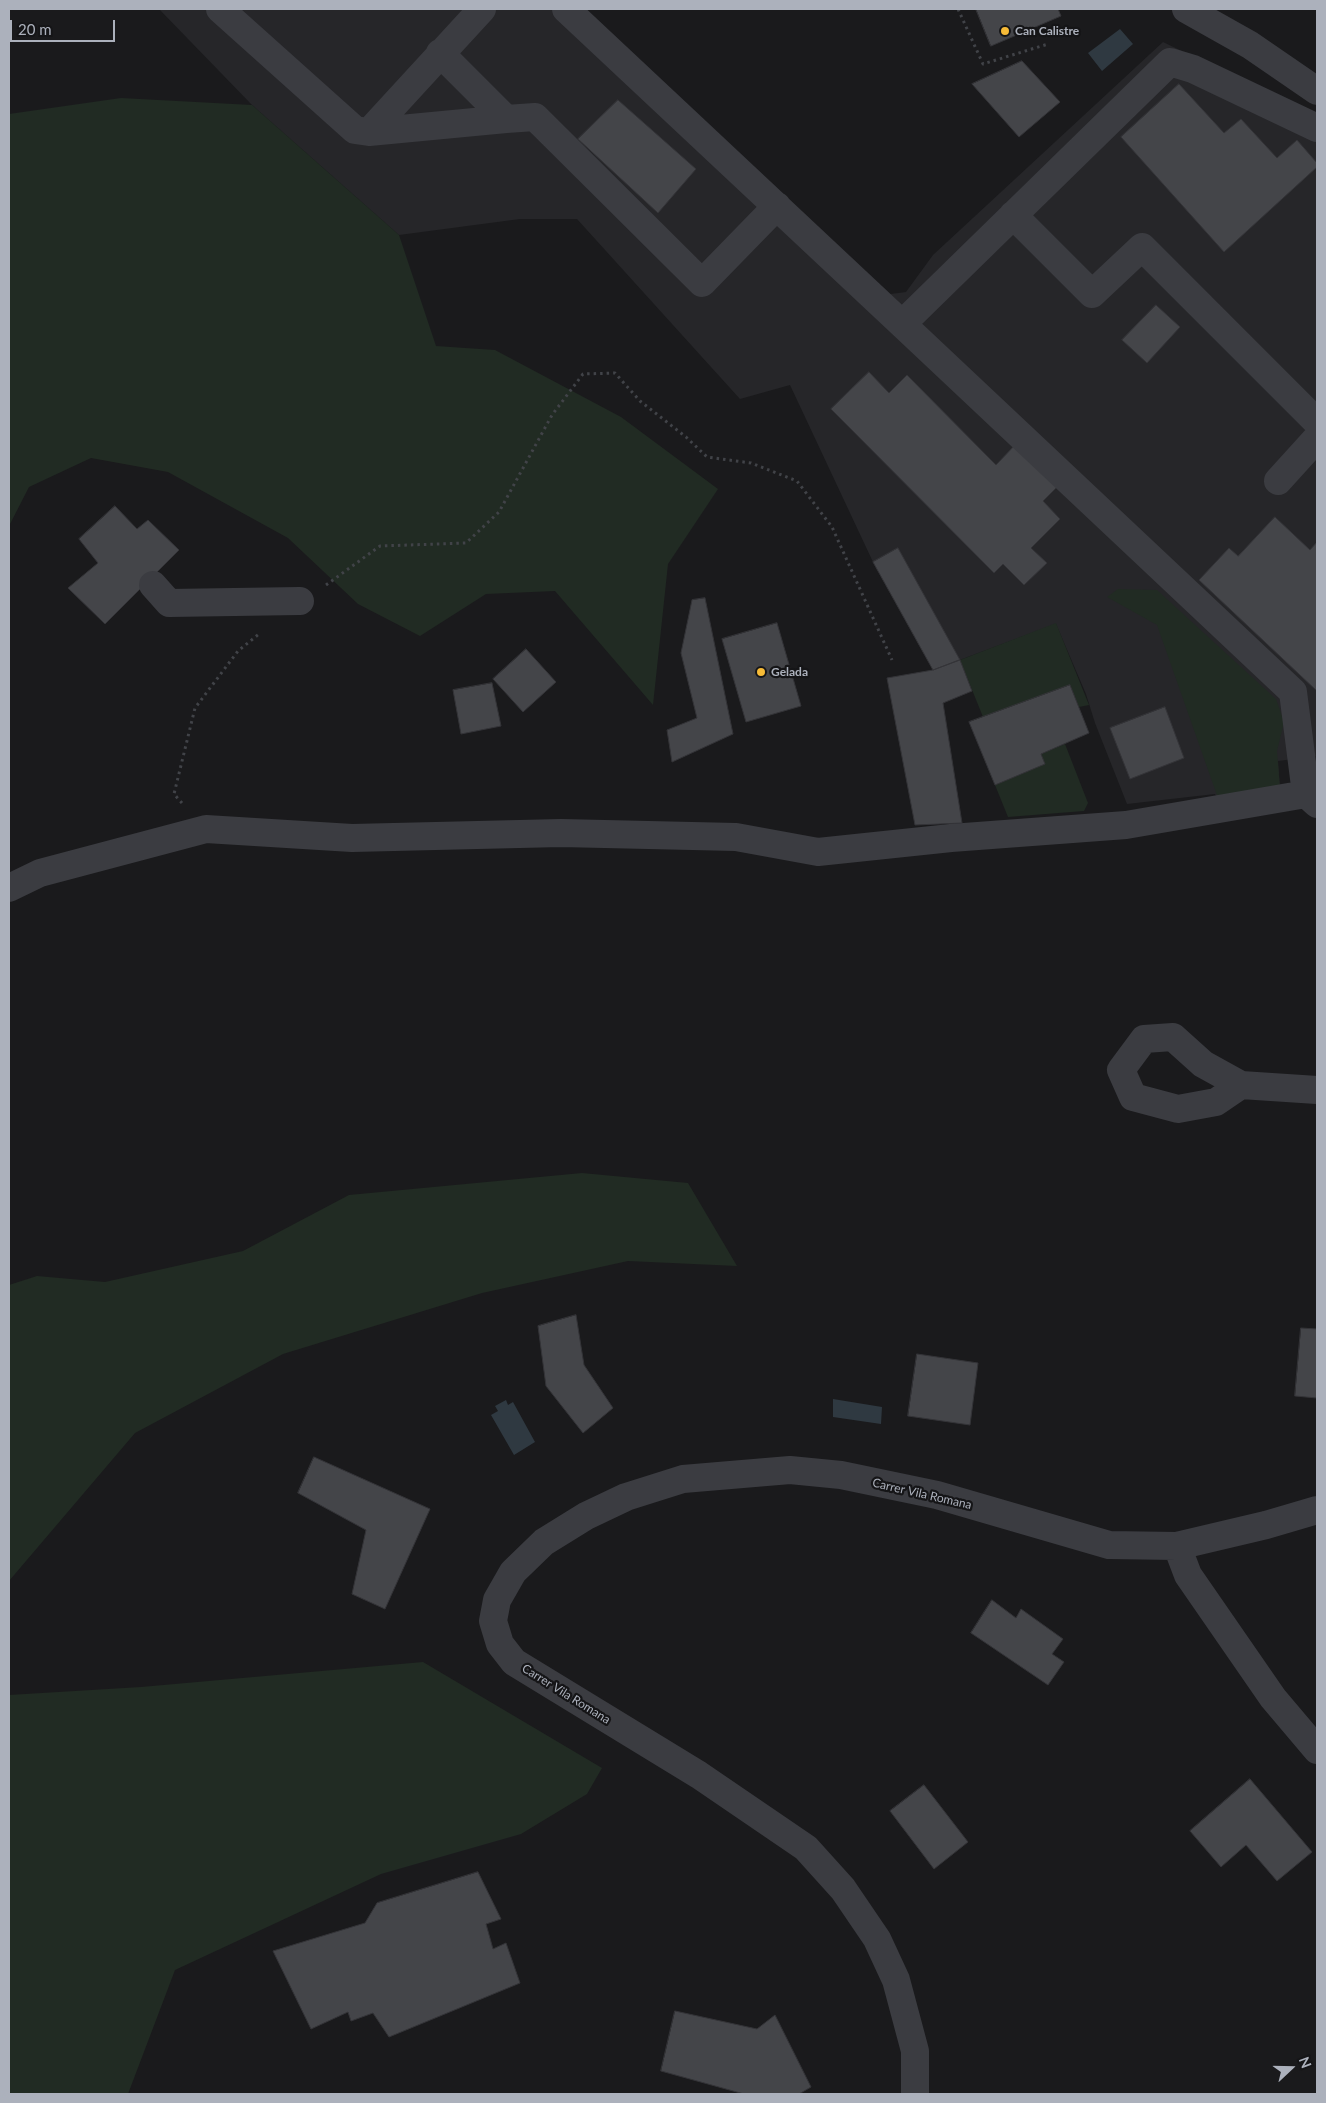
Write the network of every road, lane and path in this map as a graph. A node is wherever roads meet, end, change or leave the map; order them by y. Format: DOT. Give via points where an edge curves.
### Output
graph roads {
  1 [pos="220,9"];
  2 [pos="482,9"];
  3 [pos="566,9"];
  4 [pos="958,9"];
  5 [pos="1186,9"];
  6 [pos="1048,44"];
  7 [pos="440,53"];
  8 [pos="1317,91"];
  9 [pos="506,119"];
  10 [pos="1317,128"];
  11 [pos="369,132"];
  12 [pos="777,206"];
  13 [pos="1013,215"];
  14 [pos="902,324"];
  15 [pos="1317,422"];
  16 [pos="1317,438"];
  17 [pos="1278,481"];
  18 [pos="153,585"];
  19 [pos="300,601"];
  20 [pos="261,632"];
  21 [pos="892,660"];
  22 [pos="1312,799"];
  23 [pos="206,829"];
  24 [pos="9,888"];
  25 [pos="1241,1085"];
  26 [pos="1317,1090"];
  27 [pos="1317,1510"];
  28 [pos="1177,1546"];
  29 [pos="1317,1750"];
  30 [pos="916,2094"];
  1 -- 11 [label="street" via="355,130"];
  2 -- 7 [label="street"];
  3 -- 12 [label="street"];
  4 -- 6 [label="path" via="983,64"];
  5 -- 8 [label="street" via="1250,45"];
  7 -- 9 [label="street"];
  7 -- 11 [label="street"];
  9 -- 11 [label="street"];
  9 -- 12 [label="street" via="535,117 702,283"];
  10 -- 13 [label="street" via="1193,69 1170,62"];
  12 -- 14 [label="street"];
  13 -- 14 [label="street"];
  13 -- 15 [label="street" via="1092,294 1142,247"];
  14 -- 22 [label="street" via="1293,692"];
  16 -- 17 [label="street"];
  18 -- 19 [label="street" via="168,603"];
  19 -- 21 [label="path" via="380,546 466,543 499,512 552,415 583,374 615,373 640,401 707,457 751,463 797,481 832,527"];
  20 -- 23 [label="path" via="238,651 195,708 174,794"];
  22 -- 23 [label="street" via="1126,825 818,852 736,837 561,833 352,838"];
  23 -- 24 [label="street" via="40,873"];
  25 -- 26 [label="street"];
  27 -- 28 [label="street, Carrer Vila Romana"];
  28 -- 29 [label="street" via="1188,1575 1199,1592 1273,1698"];
  28 -- 30 [label="street, Carrer Vila Romana" via="1109,1545 937,1495 841,1475 780,1471 683,1479 626,1497 586,1516 544,1542 513,1572 497,1600 493,1621 500,1644 514,1662 755,1812 806,1848 843,1889 877,1939 896,1980 915,2051"];
}
